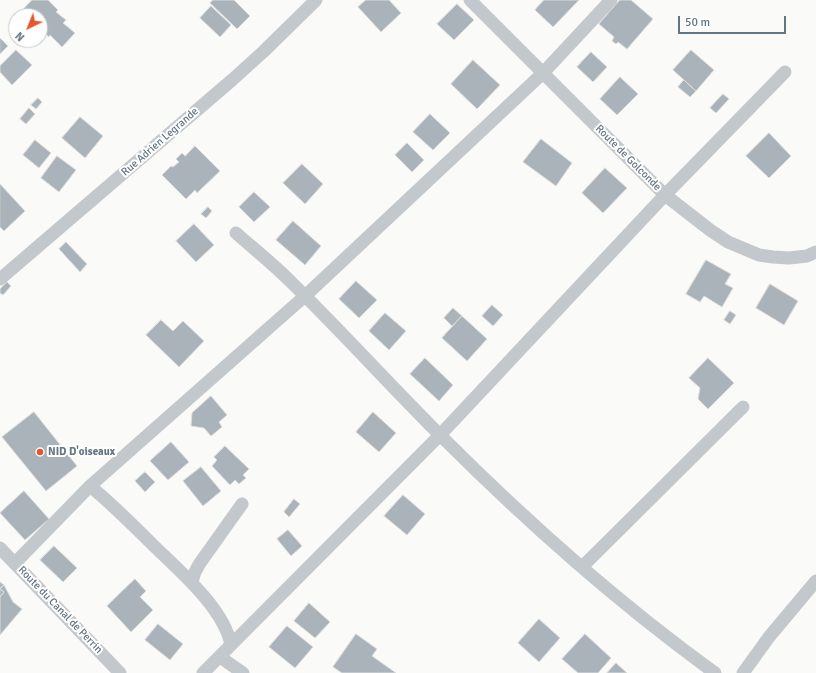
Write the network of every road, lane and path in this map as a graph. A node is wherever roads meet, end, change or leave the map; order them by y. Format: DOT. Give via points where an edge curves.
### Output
graph roads {
  1 [pos="316,0"];
  2 [pos="470,0"];
  3 [pos="611,0"];
  4 [pos="785,72"];
  5 [pos="543,74"];
  6 [pos="665,195"];
  7 [pos="236,233"];
  8 [pos="816,252"];
  9 [pos="0,279"];
  10 [pos="305,296"];
  11 [pos="743,407"];
  12 [pos="440,435"];
  13 [pos="90,486"];
  14 [pos="242,504"];
  15 [pos="0,548"];
  16 [pos="15,563"];
  17 [pos="582,567"];
  18 [pos="816,581"];
  19 [pos="192,582"];
  20 [pos="231,645"];
  21 [pos="220,657"];
  22 [pos="120,673"];
  23 [pos="203,673"];
  24 [pos="243,673"];
  25 [pos="715,673"];
  26 [pos="743,673"];
  1 -- 9 [label="street, Rue Adrien Legrande" via="232,80"];
  2 -- 5 [label="street, Route de Golconde"];
  3 -- 5 [label="street"];
  4 -- 6 [label="street"];
  5 -- 6 [label="street, Route de Golconde"];
  5 -- 10 [label="street"];
  6 -- 8 [label="street, Route de Golconde" via="710,230 743,249 773,258 789,258"];
  6 -- 12 [label="street"];
  7 -- 10 [label="street"];
  10 -- 12 [label="street"];
  10 -- 13 [label="street"];
  11 -- 17 [label="street"];
  12 -- 17 [label="street"];
  12 -- 20 [label="street"];
  13 -- 16 [label="street"];
  13 -- 19 [label="street" via="128,519"];
  14 -- 19 [label="street" via="200,563"];
  15 -- 16 [label="street, Route du Canal de Perrin"];
  16 -- 22 [label="street, Route du Canal de Perrin"];
  17 -- 25 [label="street" via="655,629"];
  18 -- 26 [label="street" via="769,637"];
  19 -- 20 [label="street" via="224,623"];
  20 -- 21 [label="street"];
  21 -- 23 [label="street"];
  21 -- 24 [label="street"];
}
